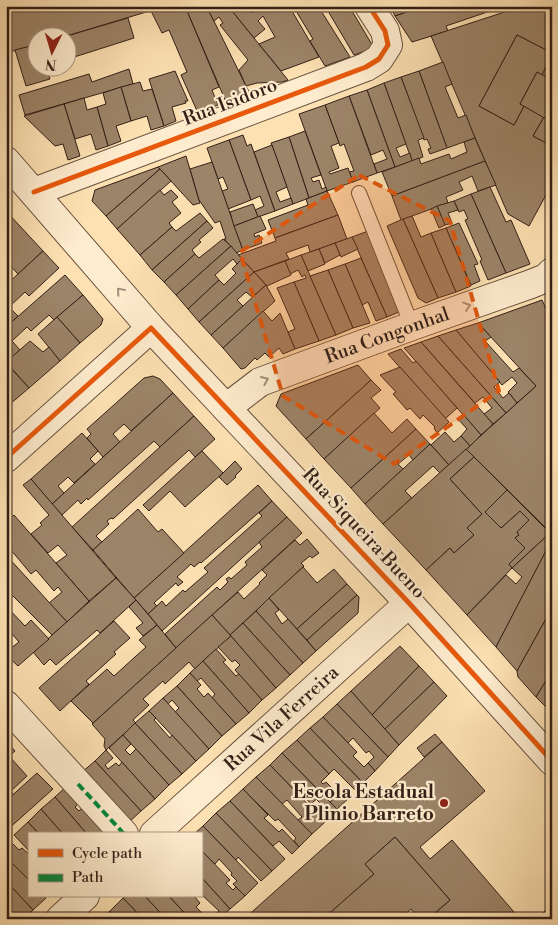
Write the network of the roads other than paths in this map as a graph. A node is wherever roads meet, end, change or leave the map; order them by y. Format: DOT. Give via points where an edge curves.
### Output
graph roads {
  1 [pos="369,6"];
  2 [pos="6,161"];
  3 [pos="34,192"];
  4 [pos="359,193"];
  5 [pos="552,272"];
  6 [pos="412,326"];
  7 [pos="151,328"];
  8 [pos="226,408"];
  9 [pos="6,458"];
  10 [pos="409,603"];
  11 [pos="6,705"];
  12 [pos="550,756"];
  13 [pos="122,832"];
  14 [pos="156,832"];
  15 [pos="83,898"];
  16 [pos="60,919"];
  1 -- 3 [label="street, Rua Isidoro" via="385,31 388,45 379,59 366,67"];
  2 -- 3 [label="street, Rua Siqueira Bueno"];
  7 -- 3 [label="street, Rua Siqueira Bueno, one-way"];
  4 -- 6 [label="lane"];
  6 -- 5 [label="street, Rua Congonhal, one-way" via="531,284"];
  8 -- 6 [label="street, Rua Congonhal, one-way" via="260,382"];
  7 -- 8 [label="street, Rua Siqueira Bueno"];
  7 -- 9 [label="street"];
  8 -- 10 [label="street, Rua Siqueira Bueno"];
  10 -- 12 [label="street, Rua Siqueira Bueno"];
  10 -- 14 [label="street, Rua Vila Ferreira"];
  11 -- 13 [label="street"];
  15 -- 16 [label="street"];
}
